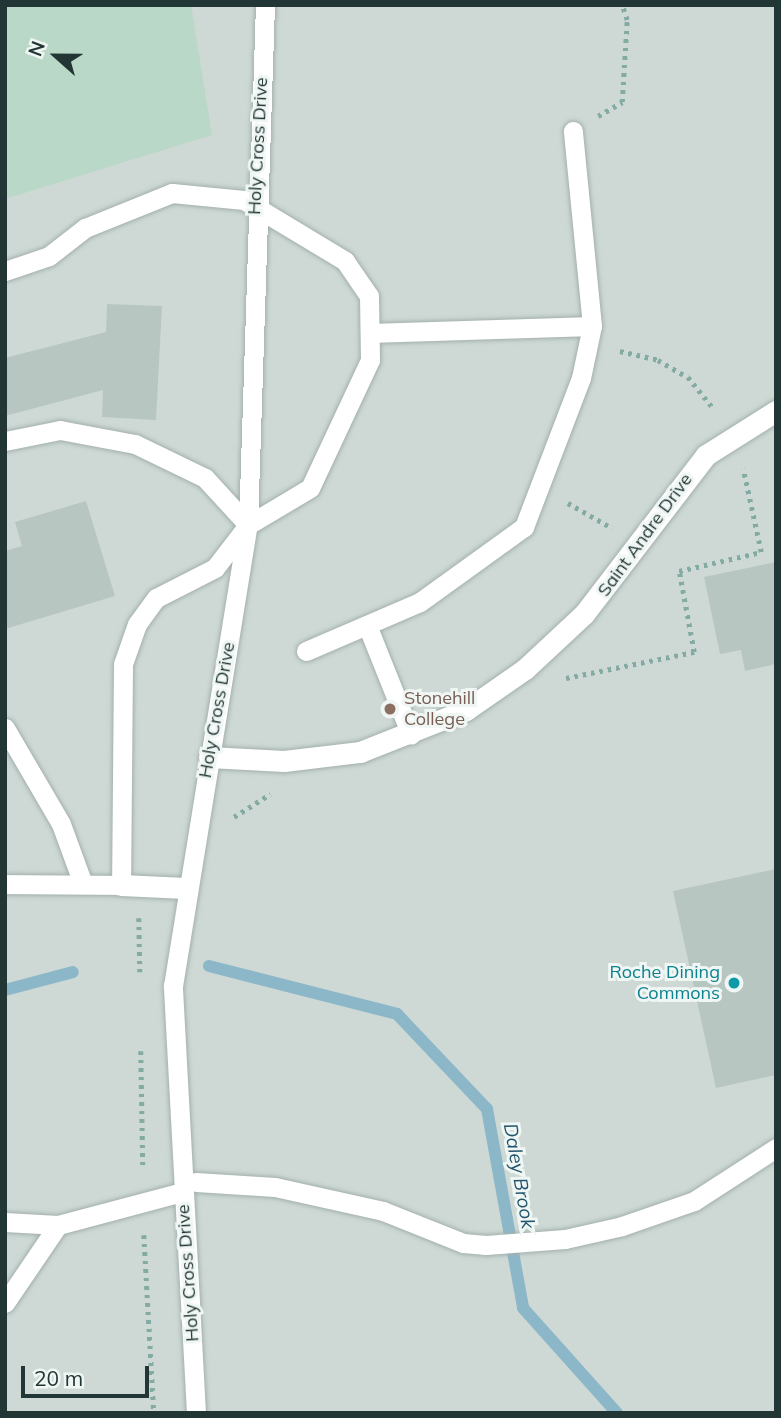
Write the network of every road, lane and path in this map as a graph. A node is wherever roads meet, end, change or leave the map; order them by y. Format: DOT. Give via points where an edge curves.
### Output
graph roads {
  1 [pos="265,5"];
  2 [pos="622,5"];
  3 [pos="573,131"];
  4 [pos="255,206"];
  5 [pos="5,271"];
  6 [pos="370,334"];
  7 [pos="590,335"];
  8 [pos="714,409"];
  9 [pos="776,411"];
  10 [pos="5,441"];
  11 [pos="740,460"];
  12 [pos="540,487"];
  13 [pos="248,525"];
  14 [pos="613,528"];
  15 [pos="367,625"];
  16 [pos="306,651"];
  17 [pos="558,681"];
  18 [pos="5,728"];
  19 [pos="411,735"];
  20 [pos="209,757"];
  21 [pos="276,792"];
  22 [pos="226,829"];
  23 [pos="5,884"];
  24 [pos="83,884"];
  25 [pos="121,886"];
  26 [pos="186,888"];
  27 [pos="776,1148"];
  28 [pos="189,1187"];
  29 [pos="5,1223"];
  30 [pos="58,1225"];
  31 [pos="144,1231"];
  32 [pos="5,1303"];
  33 [pos="154,1413"];
  34 [pos="196,1413"];
  1 -- 4 [label="lane, Holy Cross Drive"];
  2 -- 3 [label="path" via="627,20 622,102"];
  3 -- 7 [label="lane"];
  4 -- 5 [label="lane" via="209,192 172,194 85,228 49,256"];
  4 -- 6 [label="lane" via="345,261 369,296"];
  4 -- 13 [label="lane, Holy Cross Drive"];
  6 -- 7 [label="lane"];
  6 -- 13 [label="lane" via="370,360 310,488"];
  7 -- 8 [label="path" via="658,360 688,377"];
  7 -- 12 [label="lane"];
  9 -- 19 [label="street, Saint Andre Drive" via="728,436 687,475 611,584 556,643 476,703"];
  10 -- 13 [label="lane" via="60,430 135,444 205,478"];
  11 -- 17 [label="path" via="761,552 679,571 694,653"];
  12 -- 14 [label="path"];
  12 -- 15 [label="lane" via="524,527 420,602"];
  13 -- 20 [label="lane, Holy Cross Drive"];
  13 -- 25 [label="lane" via="215,568 156,598 137,624 123,664"];
  15 -- 16 [label="lane"];
  15 -- 19 [label="lane"];
  18 -- 24 [label="lane" via="61,824"];
  19 -- 20 [label="street, Saint Andre Drive" via="322,759"];
  20 -- 26 [label="lane, Holy Cross Drive"];
  21 -- 22 [label="path" via="238,811"];
  23 -- 24 [label="lane"];
  24 -- 25 [label="lane"];
  25 -- 26 [label="street"];
  26 -- 28 [label="lane, Holy Cross Drive" via="173,986"];
  27 -- 28 [label="lane" via="694,1202 622,1226 486,1245 463,1243 383,1211 275,1187"];
  28 -- 30 [label="lane"];
  28 -- 34 [label="lane, Holy Cross Drive"];
  29 -- 30 [label="lane"];
  30 -- 32 [label="lane"];
  31 -- 33 [label="path"];
}
